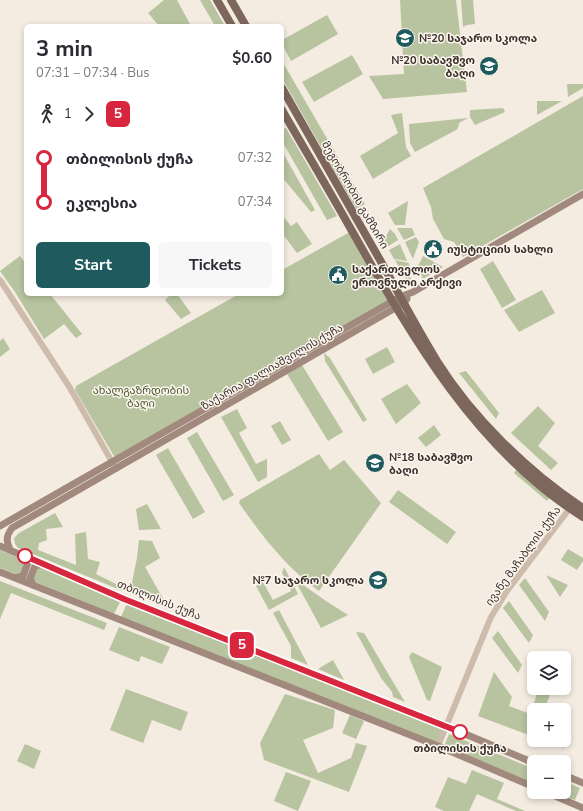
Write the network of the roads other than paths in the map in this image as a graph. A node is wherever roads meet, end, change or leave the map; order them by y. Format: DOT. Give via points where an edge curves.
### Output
graph roads {
  1 [pos="217,0"];
  2 [pos="231,0"];
  3 [pos="231,24"];
  4 [pos="245,24"];
  5 [pos="284,92"];
  6 [pos="284,113"];
  7 [pos="583,194"];
  8 [pos="0,280"];
  9 [pos="398,302"];
  10 [pos="256,384"];
  11 [pos="112,462"];
  12 [pos="116,469"];
  13 [pos="570,508"];
  14 [pos="583,508"];
  15 [pos="583,517"];
  16 [pos="0,526"];
  17 [pos="0,546"];
  18 [pos="10,550"];
  19 [pos="25,556"];
  20 [pos="43,564"];
  21 [pos="0,572"];
  22 [pos="15,578"];
  23 [pos="33,585"];
  24 [pos="446,726"];
  25 [pos="438,746"];
  26 [pos="527,760"];
  27 [pos="571,778"];
  28 [pos="583,783"];
  29 [pos="527,784"];
  30 [pos="562,799"];
  31 [pos="583,808"];
  1 -- 3 [label="main road"];
  2 -- 4 [label="main road"];
  5 -- 9 [label="main road, მეგობრობის გამზირი"];
  6 -- 9 [label="main road, მეგობრობის გამზირი"];
  7 -- 9 [label="main road"];
  8 -- 11 [label="street" via="70,388"];
  9 -- 10 [label="main road, ზაქარია ფალიაშვილის ქუჩა"];
  9 -- 13 [label="main road, მეგობრობის გამზირი" via="432,364 463,408 518,466"];
  9 -- 14 [label="main road, მეგობრობის გამზირი" via="454,386 498,438 547,481"];
  10 -- 11 [label="main road, ზაქარია ფალიაშვილის ქუჩა"];
  10 -- 12 [label="main road, ზაქარია ფალიაშვილის ქუჩა"];
  11 -- 12 [label="street"];
  11 -- 16 [label="main road, ზაქარია ფალიაშვილის ქუჩა"];
  12 -- 18 [label="main road, ზაქარია ფალიაშვილის ქუჩა" via="12,528 7,534"];
  13 -- 15 [label="main road, მეგობრობის გამზირი"];
  13 -- 24 [label="street, ივანე მაჩაბლის ქუჩა" via="496,608"];
  17 -- 18 [label="main road, თბილისის ქუჩა"];
  18 -- 19 [label="main road, თბილისის ქუჩა"];
  19 -- 20 [label="main road, თბილისის ქუჩა"];
  19 -- 22 [label="main road" via="28,563 23,576"];
  20 -- 23 [label="main road" via="36,566 30,578"];
  20 -- 24 [label="main road, თბილისის ქუჩა" via="124,599"];
  21 -- 22 [label="main road"];
  22 -- 23 [label="main road"];
  23 -- 25 [label="main road"];
  24 -- 25 [label="street, ივანე მაჩაბლის ქუჩა"];
  24 -- 26 [label="main road, თბილისის ქუჩა"];
  25 -- 29 [label="main road"];
  27 -- 28 [label="main road"];
  30 -- 31 [label="main road"];
}
